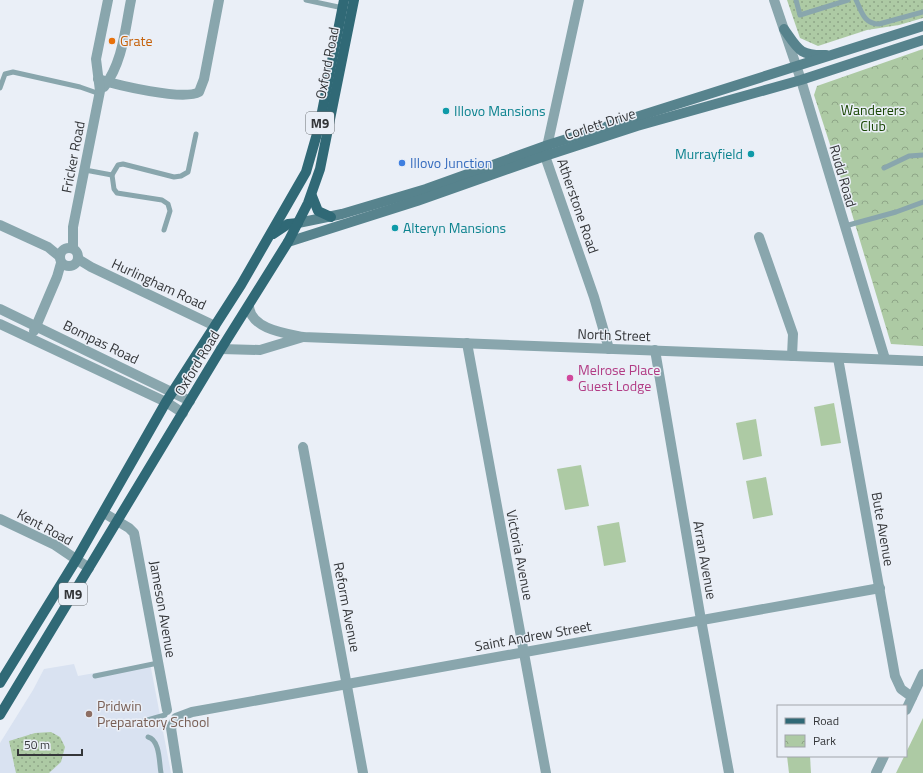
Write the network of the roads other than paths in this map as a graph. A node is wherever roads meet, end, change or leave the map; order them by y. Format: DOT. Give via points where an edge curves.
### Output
graph roads {
  1 [pos="108,0"];
  2 [pos="131,0"];
  3 [pos="219,0"];
  4 [pos="306,0"];
  5 [pos="354,0"];
  6 [pos="579,0"];
  7 [pos="774,0"];
  8 [pos="796,0"];
  9 [pos="848,0"];
  10 [pos="856,0"];
  11 [pos="344,4"];
  12 [pos="923,12"];
  13 [pos="923,26"];
  14 [pos="784,29"];
  15 [pos="923,40"];
  16 [pos="841,53"];
  17 [pos="796,68"];
  18 [pos="103,80"];
  19 [pos="801,80"];
  20 [pos="0,88"];
  21 [pos="100,93"];
  22 [pos="196,134"];
  23 [pos="548,145"];
  24 [pos="545,156"];
  25 [pos="923,156"];
  26 [pos="884,168"];
  27 [pos="85,170"];
  28 [pos="112,175"];
  29 [pos="312,196"];
  30 [pos="923,202"];
  31 [pos="331,217"];
  32 [pos="298,223"];
  33 [pos="0,225"];
  34 [pos="844,226"];
  35 [pos="164,230"];
  36 [pos="269,237"];
  37 [pos="759,237"];
  38 [pos="288,242"];
  39 [pos="68,257"];
  40 [pos="249,307"];
  41 [pos="0,309"];
  42 [pos="0,324"];
  43 [pos="37,326"];
  44 [pos="215,326"];
  45 [pos="268,327"];
  46 [pos="303,337"];
  47 [pos="30,338"];
  48 [pos="467,342"];
  49 [pos="221,349"];
  50 [pos="268,349"];
  51 [pos="609,349"];
  52 [pos="655,350"];
  53 [pos="792,356"];
  54 [pos="838,358"];
  55 [pos="885,359"];
  56 [pos="923,361"];
  57 [pos="173,392"];
  58 [pos="190,401"];
  59 [pos="166,402"];
  60 [pos="183,412"];
  61 [pos="303,447"];
  62 [pos="116,492"];
  63 [pos="130,501"];
  64 [pos="104,513"];
  65 [pos="0,519"];
  66 [pos="119,521"];
  67 [pos="87,541"];
  68 [pos="102,548"];
  69 [pos="76,560"];
  70 [pos="89,568"];
  71 [pos="880,588"];
  72 [pos="701,621"];
  73 [pos="25,642"];
  74 [pos="40,650"];
  75 [pos="524,653"];
  76 [pos="158,663"];
  77 [pos="95,676"];
  78 [pos="922,678"];
  79 [pos="0,683"];
  80 [pos="348,684"];
  81 [pos="912,697"];
  82 [pos="907,708"];
  83 [pos="1,709"];
  84 [pos="167,710"];
  85 [pos="144,721"];
  86 [pos="148,737"];
  87 [pos="884,757"];
  88 [pos="161,773"];
  89 [pos="178,773"];
  90 [pos="363,773"];
  91 [pos="546,773"];
  92 [pos="729,773"];
  93 [pos="876,773"];
  1 -- 18 [label="street" via="96,59"];
  2 -- 18 [label="street, Fricker Road" via="118,60"];
  3 -- 18 [label="street" via="204,79 199,92 189,95 171,94"];
  4 -- 11 [label="lane"];
  5 -- 29 [label="main road, Oxford Road / M9" via="320,169"];
  6 -- 23 [label="street, Atherstone Road"];
  7 -- 14 [label="street, Rudd Road"];
  8 -- 9 [label="lane" via="800,14"];
  10 -- 12 [label="lane" via="867,22 872,24"];
  11 -- 36 [label="main road, Oxford Road / M9" via="321,120 309,164"];
  13 -- 16 [label="main road, Corlett Drive"];
  14 -- 16 [label="main road" via="802,53"];
  14 -- 17 [label="street, Rudd Road"];
  15 -- 19 [label="main road, Corlett Drive"];
  16 -- 17 [label="main road, Corlett Drive"];
  17 -- 19 [label="street, Rudd Road"];
  17 -- 23 [label="main road, Corlett Drive"];
  18 -- 21 [label="street, Fricker Road"];
  19 -- 24 [label="main road, Corlett Drive" via="637,126"];
  19 -- 34 [label="street, Rudd Road"];
  20 -- 21 [label="lane" via="5,74 13,72"];
  21 -- 27 [label="street, Fricker Road"];
  22 -- 28 [label="lane" via="188,172 181,176 174,177 123,164 118,165"];
  23 -- 24 [label="street, Atherstone Road"];
  23 -- 31 [label="main road, Corlett Drive" via="426,189"];
  24 -- 38 [label="main road, Corlett Drive" via="417,201"];
  24 -- 51 [label="street, Atherstone Road" via="594,297"];
  25 -- 26 [label="lane" via="909,156"];
  27 -- 28 [label="lane"];
  27 -- 39 [label="street, Fricker Road" via="71,230"];
  28 -- 35 [label="lane" via="116,193 162,200 168,204 170,212"];
  29 -- 31 [label="main road" via="318,211"];
  29 -- 32 [label="main road, Oxford Road / M9"];
  30 -- 34 [label="lane"];
  31 -- 32 [label="main road, Corlett Drive"];
  32 -- 36 [label="main road" via="282,226"];
  32 -- 38 [label="main road, Oxford Road / M9"];
  33 -- 39 [label="street, Hurlingham Road"];
  34 -- 55 [label="street, Rudd Road"];
  36 -- 44 [label="main road, Oxford Road / M9"];
  37 -- 53 [label="street" via="793,334"];
  38 -- 40 [label="main road, Oxford Road / M9"];
  39 -- 43 [label="street, Fricker Road"];
  39 -- 44 [label="street, Hurlingham Road"];
  40 -- 45 [label="street, North Street" via="254,320"];
  40 -- 49 [label="main road, Oxford Road / M9"];
  41 -- 43 [label="street, Bompas Road"];
  42 -- 47 [label="street, Bompas Road"];
  43 -- 47 [label="street, Fricker Road"];
  43 -- 57 [label="street, Bompas Road"];
  44 -- 57 [label="main road, Oxford Road / M9"];
  45 -- 46 [label="street, North Street"];
  45 -- 50 [label="street" via="273,336"];
  46 -- 48 [label="street, North Street"];
  46 -- 50 [label="street, North Street"];
  47 -- 59 [label="street, Bompas Road"];
  48 -- 51 [label="street, North Street"];
  48 -- 75 [label="street, Victoria Avenue"];
  49 -- 50 [label="street, North Street"];
  49 -- 58 [label="main road, Oxford Road / M9"];
  51 -- 52 [label="street, North Street"];
  52 -- 53 [label="street, North Street"];
  52 -- 72 [label="street, Arran Avenue"];
  53 -- 54 [label="street, North Street"];
  54 -- 55 [label="street, North Street"];
  54 -- 71 [label="street, Bute Avenue"];
  55 -- 56 [label="street, North Street"];
  57 -- 58 [label="street, Bompas Road"];
  57 -- 59 [label="main road, Oxford Road / M9"];
  58 -- 60 [label="main road, Oxford Road / M9"];
  59 -- 60 [label="street, Bompas Road"];
  59 -- 62 [label="main road, Oxford Road / M9"];
  60 -- 63 [label="main road, Oxford Road / M9"];
  61 -- 80 [label="street, Reform Avenue"];
  62 -- 63 [label="main road"];
  62 -- 64 [label="main road, Oxford Road / M9"];
  63 -- 66 [label="main road, Oxford Road / M9"];
  64 -- 66 [label="street, Jameson Avenue"];
  64 -- 67 [label="main road, Oxford Road / M9"];
  65 -- 69 [label="street, Kent Road" via="55,545"];
  66 -- 68 [label="main road, Oxford Road / M9"];
  66 -- 76 [label="street, Jameson Avenue" via="132,530 135,538"];
  67 -- 68 [label="main road"];
  67 -- 69 [label="main road, Oxford Road / M9"];
  68 -- 70 [label="main road, Oxford Road / M9"];
  69 -- 70 [label="street, Kent Road"];
  69 -- 73 [label="main road, Oxford Road / M9"];
  70 -- 74 [label="main road, Oxford Road / M9"];
  71 -- 72 [label="street, Saint Andrew Street"];
  71 -- 81 [label="street, Bute Avenue" via="895,676 901,689"];
  72 -- 75 [label="street, Saint Andrew Street"];
  72 -- 92 [label="street, Arran Avenue"];
  73 -- 74 [label="main road"];
  73 -- 79 [label="main road, Oxford Road / M9"];
  74 -- 83 [label="main road, Oxford Road / M9"];
  75 -- 80 [label="street, Saint Andrew Street"];
  75 -- 91 [label="street, Victoria Avenue"];
  76 -- 77 [label="lane"];
  76 -- 84 [label="street, Jameson Avenue"];
  78 -- 81 [label="street"];
  80 -- 89 [label="street, Saint Andrew Street" via="192,712 176,718 170,728"];
  80 -- 90 [label="street, Reform Avenue"];
  81 -- 82 [label="street"];
  84 -- 85 [label="lane" via="162,717"];
  86 -- 88 [label="lane" via="153,738 156,743"];
  87 -- 93 [label="street"];
}
